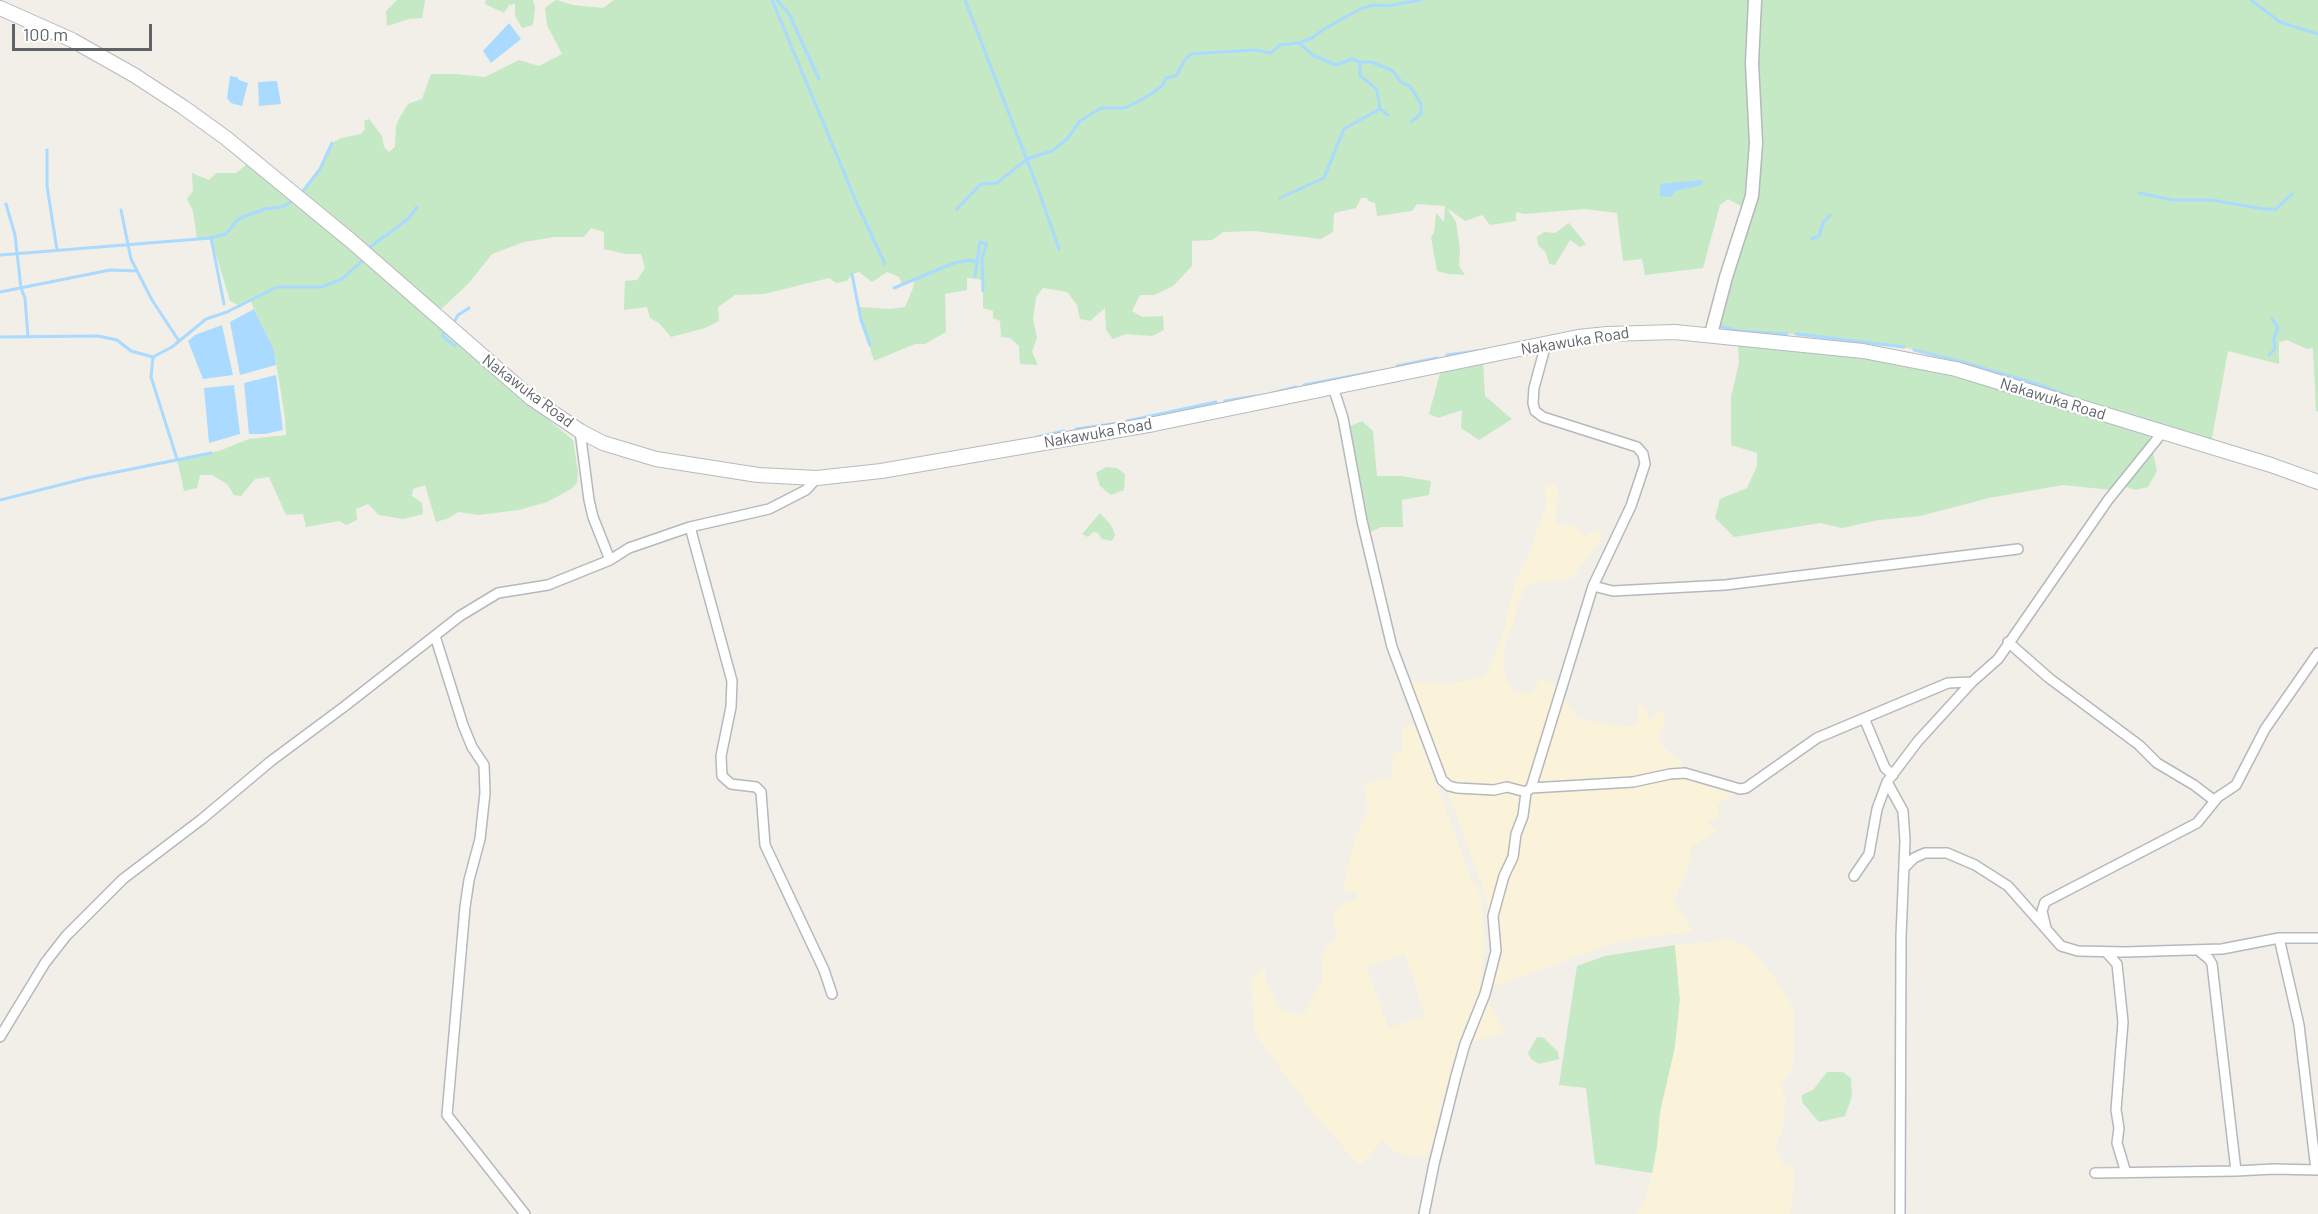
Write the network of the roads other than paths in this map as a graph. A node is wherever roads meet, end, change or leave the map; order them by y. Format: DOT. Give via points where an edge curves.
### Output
graph roads {
  1 [pos="1755,0"];
  2 [pos="0,8"];
  3 [pos="1711,334"];
  4 [pos="1546,344"];
  5 [pos="1333,387"];
  6 [pos="580,431"];
  7 [pos="2162,433"];
  8 [pos="817,478"];
  9 [pos="2318,482"];
  10 [pos="690,527"];
  11 [pos="2018,549"];
  12 [pos="610,560"];
  13 [pos="1593,586"];
  14 [pos="435,636"];
  15 [pos="2008,642"];
  16 [pos="2318,653"];
  17 [pos="1972,682"];
  18 [pos="1864,718"];
  19 [pos="1890,778"];
  20 [pos="1529,790"];
  21 [pos="2215,801"];
  22 [pos="1904,845"];
  23 [pos="1919,855"];
  24 [pos="1904,868"];
  25 [pos="1854,876"];
  26 [pos="2046,930"];
  27 [pos="2279,938"];
  28 [pos="2318,938"];
  29 [pos="2222,949"];
  30 [pos="2198,950"];
  31 [pos="2106,952"];
  32 [pos="2125,952"];
  33 [pos="2117,964"];
  34 [pos="2212,964"];
  35 [pos="832,994"];
  36 [pos="0,1037"];
  37 [pos="2317,1170"];
  38 [pos="2236,1171"];
  39 [pos="2095,1173"];
  40 [pos="2126,1173"];
  41 [pos="525,1214"];
  42 [pos="1424,1214"];
  43 [pos="1900,1214"];
  1 -- 3 [label="street" via="1754,186"];
  2 -- 6 [label="main road, Nakawuka Road" via="72,40 200,119 351,240 495,369"];
  3 -- 4 [label="main road, Nakawuka Road" via="1617,333"];
  3 -- 7 [label="main road, Nakawuka Road" via="1863,351 1956,369"];
  4 -- 5 [label="main road, Nakawuka Road"];
  4 -- 13 [label="street" via="1534,388 1535,411 1637,447 1644,460 1631,506"];
  5 -- 8 [label="main road, Nakawuka Road" via="1140,426 881,471"];
  5 -- 20 [label="street" via="1392,647 1442,780 1457,788"];
  6 -- 8 [label="main road, Nakawuka Road" via="603,443 656,459 758,475"];
  6 -- 12 [label="street" via="591,509"];
  7 -- 9 [label="main road, Nakawuka Road"];
  7 -- 15 [label="street" via="2108,500"];
  8 -- 10 [label="street" via="806,490 769,509"];
  10 -- 12 [label="street" via="629,548"];
  10 -- 35 [label="street" via="732,681 721,756 722,776 731,784 760,790 765,845"];
  11 -- 13 [label="street" via="1725,585 1613,591"];
  12 -- 14 [label="street" via="549,585 498,593"];
  13 -- 20 [label="street"];
  14 -- 36 [label="street" via="123,879 52,954"];
  14 -- 41 [label="street" via="463,725 484,765 485,793 480,839 465,907 447,1115"];
  15 -- 17 [label="street" via="1998,659"];
  15 -- 21 [label="street" via="2157,763"];
  16 -- 21 [label="street" via="2265,729 2236,785"];
  17 -- 18 [label="street" via="1948,683"];
  17 -- 19 [label="street"];
  18 -- 19 [label="street"];
  18 -- 20 [label="street" via="1817,738 1746,788 1685,773 1633,782"];
  19 -- 22 [label="street" via="1903,811"];
  19 -- 25 [label="street" via="1877,809 1869,854"];
  20 -- 42 [label="street" via="1513,858 1493,916 1496,951 1485,994 1465,1044"];
  21 -- 26 [label="street" via="2197,823 2045,902 2042,911"];
  22 -- 23 [label="street"];
  22 -- 24 [label="street"];
  23 -- 24 [label="street"];
  23 -- 26 [label="street" via="1947,853 1975,865 2008,886"];
  24 -- 43 [label="street"];
  26 -- 31 [label="street" via="2061,946"];
  27 -- 28 [label="street"];
  27 -- 29 [label="street"];
  27 -- 37 [label="street" via="2299,1025"];
  29 -- 30 [label="street"];
  29 -- 34 [label="street"];
  30 -- 32 [label="street"];
  30 -- 34 [label="street"];
  31 -- 32 [label="street"];
  31 -- 33 [label="street"];
  32 -- 33 [label="street"];
  33 -- 40 [label="street" via="2123,1022 2117,1143"];
  34 -- 38 [label="street"];
  37 -- 38 [label="street"];
  38 -- 40 [label="street"];
  39 -- 40 [label="street"];
}
